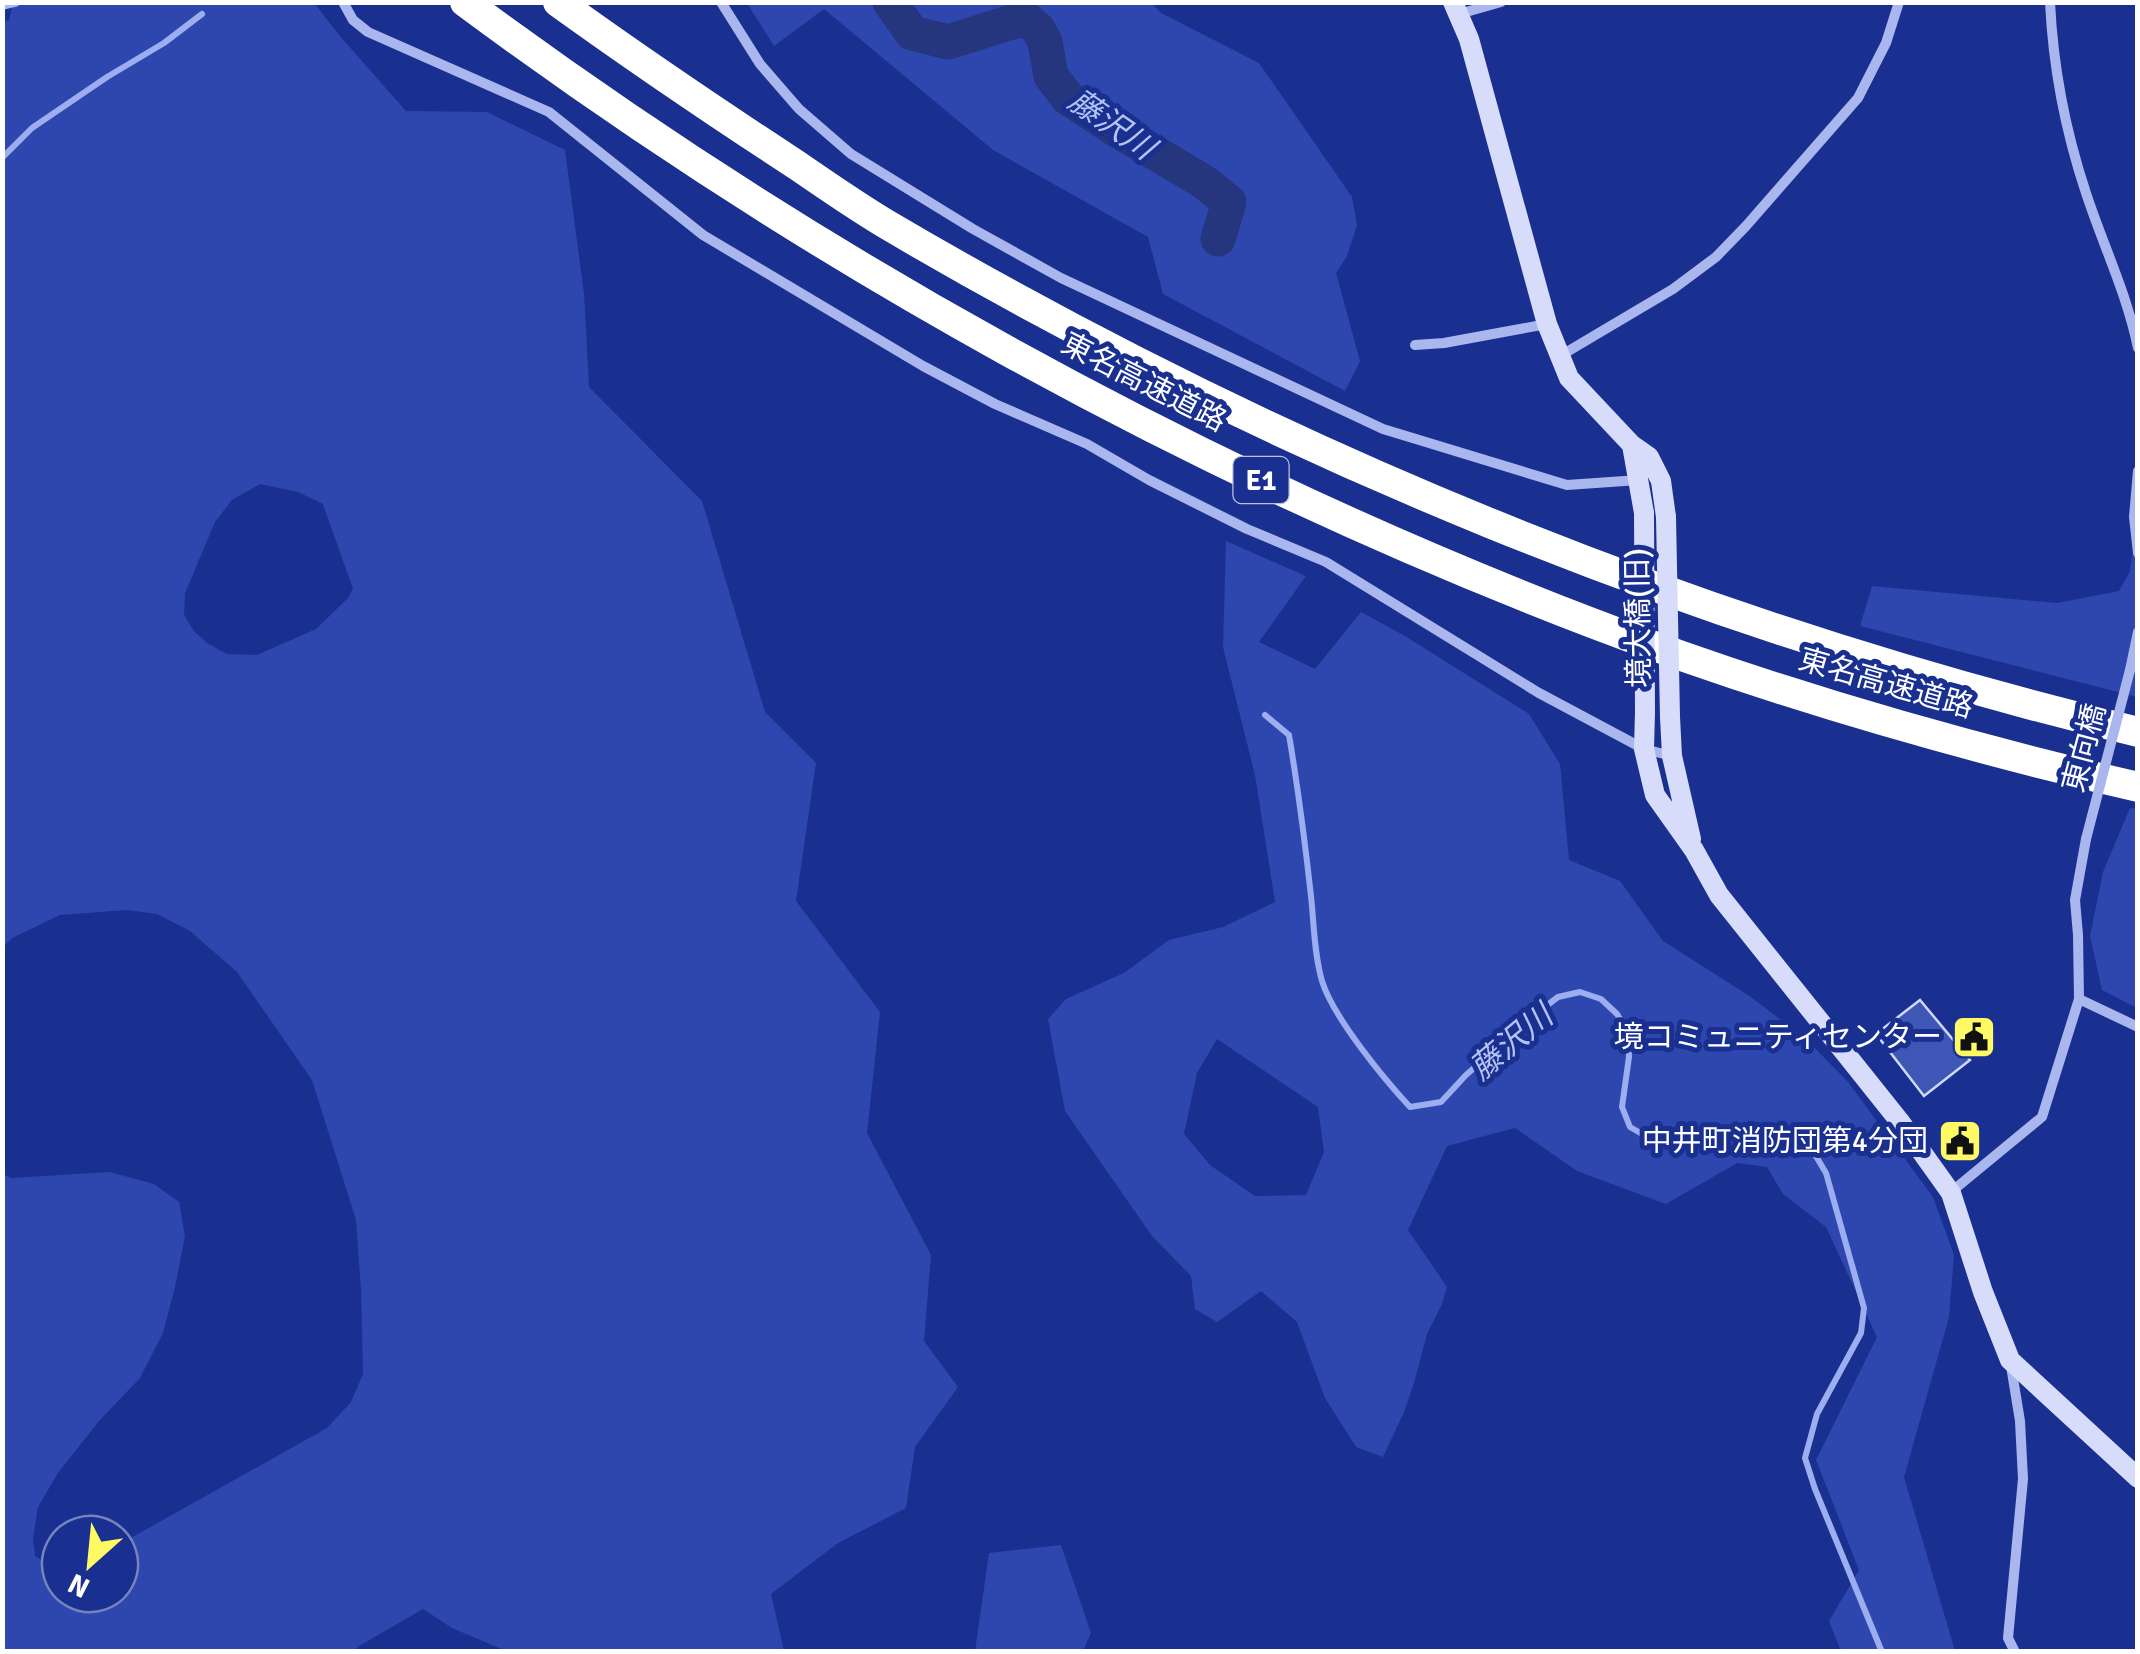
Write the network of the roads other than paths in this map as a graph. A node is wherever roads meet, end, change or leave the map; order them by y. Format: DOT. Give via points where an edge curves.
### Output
graph roads {
  1 [pos="16,2"];
  2 [pos="343,2"];
  3 [pos="465,2"];
  4 [pos="558,2"];
  5 [pos="721,2"];
  6 [pos="1502,2"];
  7 [pos="1900,2"];
  8 [pos="2050,2"];
  9 [pos="2,4"];
  10 [pos="1456,8"];
  11 [pos="1546,324"];
  12 [pos="1415,345"];
  13 [pos="2138,348"];
  14 [pos="1560,356"];
  15 [pos="1632,445"];
  16 [pos="2138,471"];
  17 [pos="1640,480"];
  18 [pos="2138,553"];
  19 [pos="2138,632"];
  20 [pos="2138,732"];
  21 [pos="1644,749"];
  22 [pos="1672,756"];
  23 [pos="2138,787"];
  24 [pos="1694,850"];
  25 [pos="2079,999"];
  26 [pos="2138,1027"];
  27 [pos="1950,1193"];
  28 [pos="2010,1360"];
  29 [pos="2138,1478"];
  30 [pos="2015,1652"];
  1 -- 9 [label="street"];
  2 -- 21 [label="street" via="368,32 549,112 704,236 923,366 1326,562"];
  3 -- 23 [label="highway, 東名高速道路 / E1" via="805,235 1159,431 1312,504 1442,563 1721,670 1870,717"];
  4 -- 20 [label="highway, 東名高速道路 / E1" via="884,222 1098,343 1278,432 1695,602 1860,657"];
  5 -- 17 [label="street" via="799,110 851,154 1061,278 1384,428 1567,485"];
  6 -- 10 [label="street"];
  7 -- 14 [label="street" via="1858,98 1746,226 1673,288"];
  8 -- 13 [label="street" via="2068,126"];
  10 -- 11 [label="street, 境大橋(旧)"];
  11 -- 12 [label="street"];
  11 -- 14 [label="street, 境大橋(旧)"];
  14 -- 15 [label="street, 境大橋(旧)" via="1568,378"];
  15 -- 17 [label="street"];
  15 -- 22 [label="street, 境大橋(旧), bridge" via="1649,457 1662,481"];
  16 -- 18 [label="street"];
  17 -- 21 [label="street, bridge"];
  19 -- 25 [label="street, 東向橋, bridge" via="2075,900"];
  21 -- 22 [label="street"];
  21 -- 24 [label="street" via="1655,796"];
  22 -- 24 [label="street, 境大橋(旧)"];
  24 -- 27 [label="street" via="1720,895"];
  25 -- 26 [label="street"];
  25 -- 27 [label="street, 東向橋" via="2042,1117"];
  27 -- 28 [label="street"];
  28 -- 29 [label="street"];
  28 -- 30 [label="street" via="2023,1478 2008,1638"];
}
